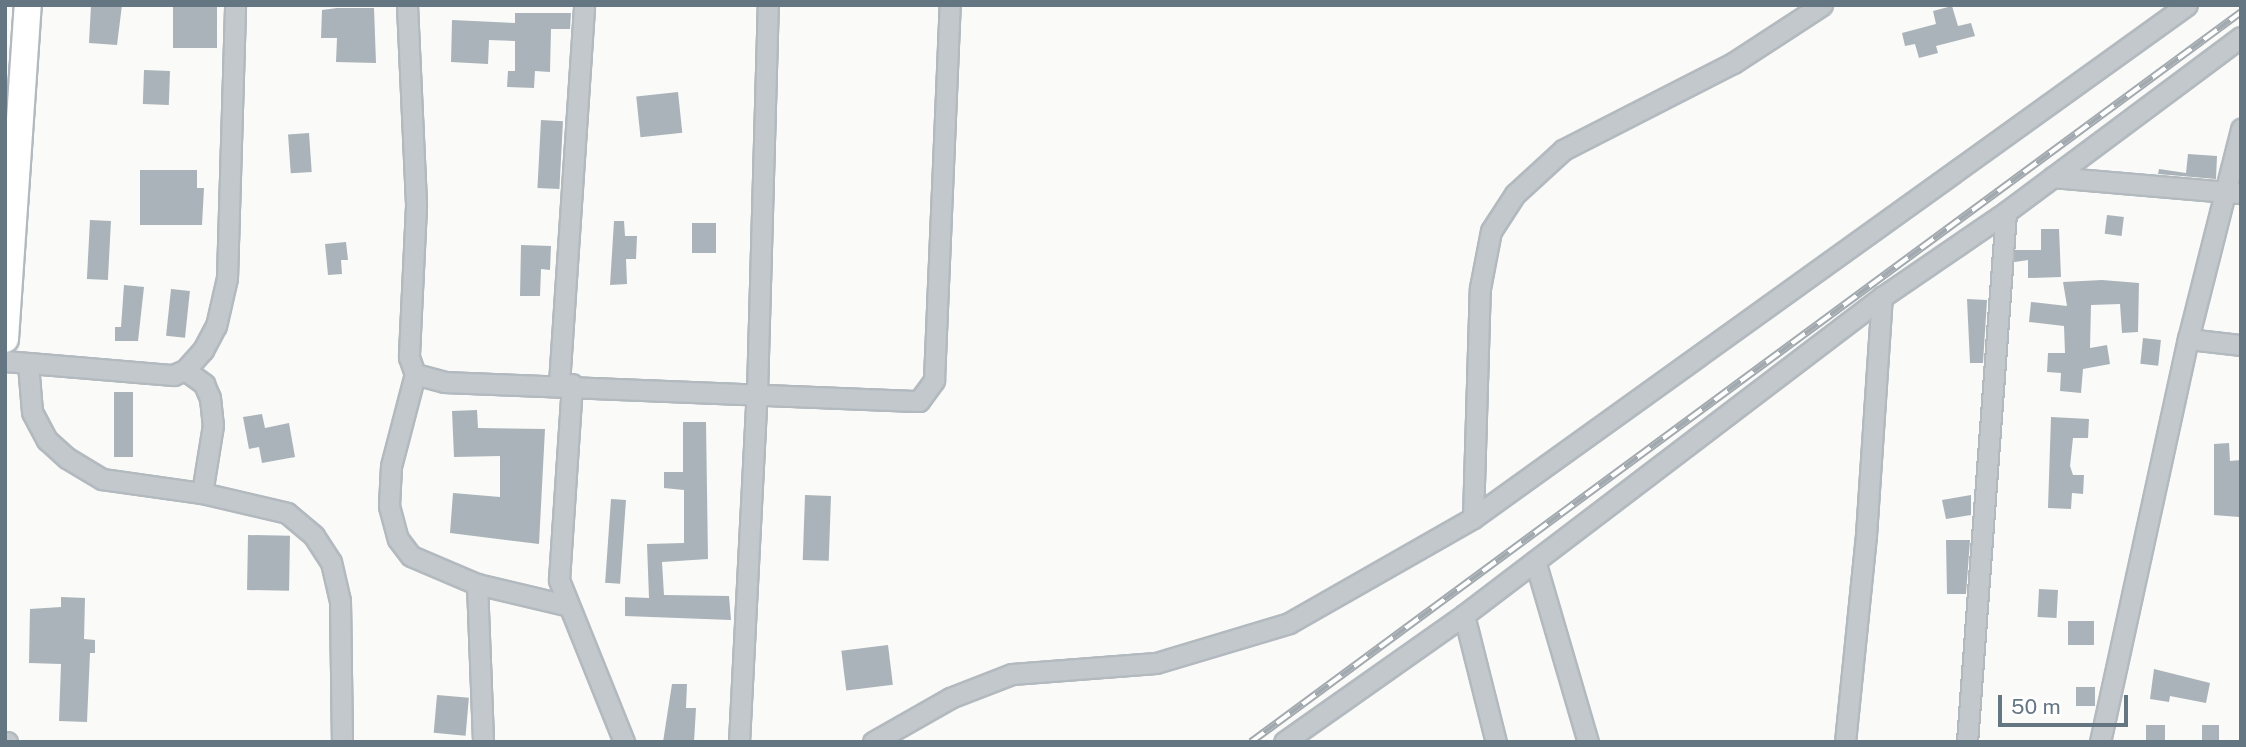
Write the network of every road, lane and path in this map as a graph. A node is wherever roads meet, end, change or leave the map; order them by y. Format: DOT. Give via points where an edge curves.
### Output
graph roads {
  1 [pos="11,5"];
  2 [pos="28,5"];
  3 [pos="235,5"];
  4 [pos="407,5"];
  5 [pos="584,5"];
  6 [pos="768,5"];
  7 [pos="950,5"];
  8 [pos="1822,5"];
  9 [pos="2187,5"];
  10 [pos="2241,37"];
  11 [pos="2241,129"];
  12 [pos="5,153"];
  13 [pos="2053,177"];
  14 [pos="2232,193"];
  15 [pos="2006,212"];
  16 [pos="1882,297"];
  17 [pos="5,339"];
  18 [pos="2188,339"];
  19 [pos="2241,345"];
  20 [pos="5,361"];
  21 [pos="28,364"];
  22 [pos="185,370"];
  23 [pos="415,374"];
  24 [pos="566,384"];
  25 [pos="757,391"];
  26 [pos="202,493"];
  27 [pos="1473,518"];
  28 [pos="1535,561"];
  29 [pos="477,584"];
  30 [pos="566,605"];
  31 [pos="1464,615"];
  32 [pos="342,742"];
  33 [pos="483,742"];
  34 [pos="624,742"];
  35 [pos="738,742"];
  36 [pos="873,742"];
  37 [pos="1284,742"];
  38 [pos="1496,742"];
  39 [pos="1588,742"];
  40 [pos="1845,742"];
  41 [pos="1967,742"];
  42 [pos="2100,742"];
  1 -- 12 [label="street"];
  2 -- 17 [label="street"];
  3 -- 22 [label="street" via="227,278 216,326"];
  4 -- 23 [label="street" via="416,206 409,357"];
  5 -- 24 [label="street"];
  6 -- 25 [label="street"];
  7 -- 25 [label="street" via="934,380 929,393 919,401"];
  8 -- 27 [label="street" via="1733,63 1563,150 1515,194 1491,231 1480,288"];
  9 -- 27 [label="street"];
  10 -- 13 [label="street"];
  11 -- 14 [label="street"];
  13 -- 14 [label="street"];
  13 -- 15 [label="street"];
  14 -- 18 [label="street"];
  15 -- 16 [label="street"];
  15 -- 41 [label="street"];
  16 -- 28 [label="street"];
  16 -- 40 [label="street" via="1866,535"];
  18 -- 19 [label="street"];
  18 -- 42 [label="street"];
  20 -- 21 [label="street"];
  21 -- 22 [label="street" via="173,375"];
  21 -- 26 [label="street" via="32,412 47,440 66,458 102,480"];
  22 -- 26 [label="street" via="204,384 210,398 213,425"];
  23 -- 24 [label="street" via="436,381"];
  23 -- 29 [label="street" via="390,466 389,506 398,539 411,556"];
  24 -- 25 [label="street"];
  24 -- 30 [label="street" via="559,558"];
  25 -- 35 [label="street"];
  26 -- 32 [label="street" via="287,513 314,536 331,562 341,601"];
  27 -- 36 [label="street" via="1289,623 1156,663 1013,674 950,698"];
  28 -- 31 [label="street"];
  28 -- 39 [label="street"];
  29 -- 30 [label="street"];
  29 -- 33 [label="street"];
  30 -- 34 [label="street"];
  31 -- 37 [label="street"];
  31 -- 38 [label="street"];
}
